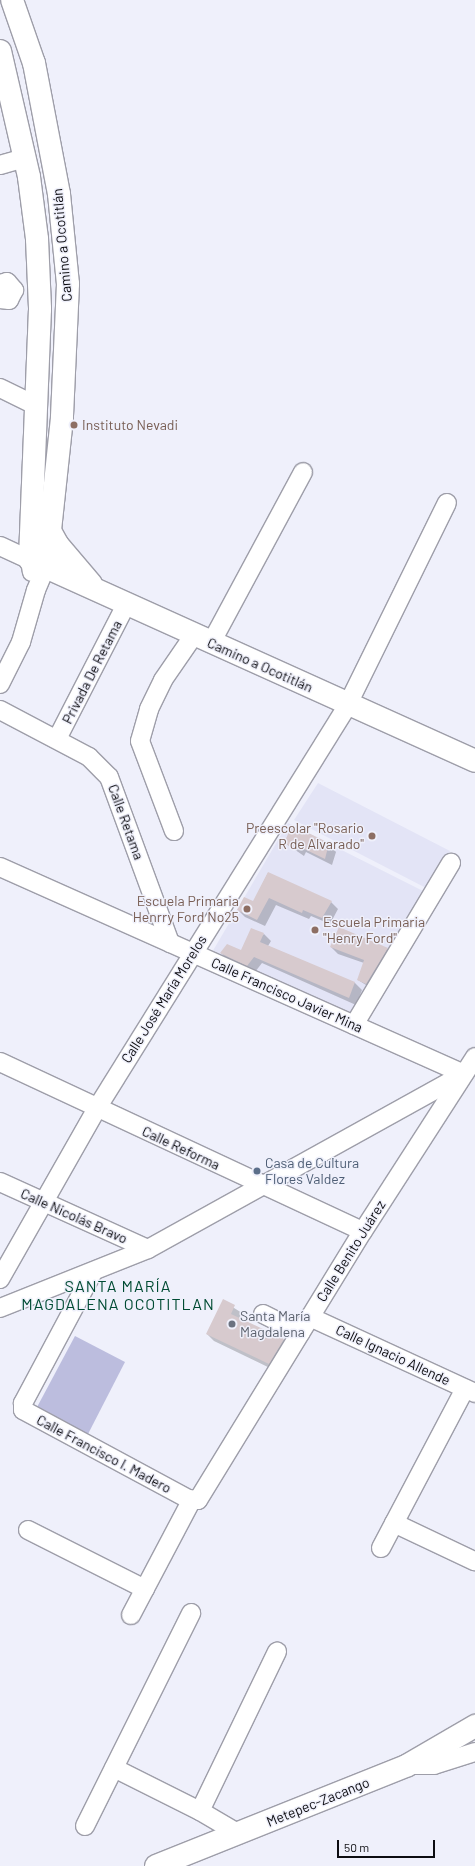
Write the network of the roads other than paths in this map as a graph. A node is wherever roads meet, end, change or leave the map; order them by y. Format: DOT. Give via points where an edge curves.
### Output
graph roads {
  1 [pos="12,0"];
  2 [pos="3,60"];
  3 [pos="34,63"];
  4 [pos="24,158"];
  5 [pos="0,165"];
  6 [pos="4,293"];
  7 [pos="40,309"];
  8 [pos="0,388"];
  9 [pos="35,405"];
  10 [pos="303,472"];
  11 [pos="447,503"];
  12 [pos="49,529"];
  13 [pos="0,546"];
  14 [pos="38,563"];
  15 [pos="98,592"];
  16 [pos="126,605"];
  17 [pos="202,639"];
  18 [pos="3,674"];
  19 [pos="348,704"];
  20 [pos="0,710"];
  21 [pos="57,739"];
  22 [pos="475,762"];
  23 [pos="174,830"];
  24 [pos="451,863"];
  25 [pos="0,867"];
  26 [pos="170,944"];
  27 [pos="193,952"];
  28 [pos="354,1025"];
  29 [pos="475,1056"];
  30 [pos="0,1062"];
  31 [pos="470,1071"];
  32 [pos="97,1108"];
  33 [pos="0,1182"];
  34 [pos="264,1186"];
  35 [pos="42,1202"];
  36 [pos="363,1231"];
  37 [pos="148,1249"];
  38 [pos="93,1272"];
  39 [pos="0,1279"];
  40 [pos="0,1308"];
  41 [pos="263,1314"];
  42 [pos="310,1317"];
  43 [pos="301,1333"];
  44 [pos="470,1391"];
  45 [pos="190,1500"];
  46 [pos="394,1523"];
  47 [pos="28,1530"];
  48 [pos="380,1548"];
  49 [pos="474,1561"];
  50 [pos="144,1589"];
  51 [pos="191,1613"];
  52 [pos="131,1615"];
  53 [pos="277,1652"];
  54 [pos="475,1726"];
  55 [pos="475,1752"];
  56 [pos="408,1765"];
  57 [pos="114,1768"];
  58 [pos="200,1811"];
  59 [pos="85,1826"];
  60 [pos="239,1834"];
  61 [pos="156,1866"];
  1 -- 3 [label="main road, Camino a Ocotitlán"];
  2 -- 3 [label="main road"];
  2 -- 4 [label="main road, Camino a Ocotitlán"];
  3 -- 12 [label="main road, Camino a Ocotitlán" via="59,194 68,284 62,418"];
  4 -- 5 [label="street"];
  4 -- 7 [label="main road, Camino a Ocotitlán" via="37,239"];
  6 -- 7 [label="street"];
  7 -- 9 [label="main road, Camino a Ocotitlán"];
  8 -- 9 [label="street"];
  9 -- 14 [label="main road, Camino a Ocotitlán"];
  10 -- 17 [label="street"];
  11 -- 19 [label="street, Calle José María Morelos"];
  12 -- 14 [label="main road, Camino a Ocotitlán"];
  12 -- 15 [label="main road" via="58,545"];
  13 -- 14 [label="street"];
  14 -- 15 [label="main road, Camino a Ocotitlán"];
  14 -- 18 [label="street" via="36,590 27,624"];
  15 -- 16 [label="main road, Camino a Ocotitlán"];
  16 -- 17 [label="main road, Camino a Ocotitlán"];
  16 -- 21 [label="street, Privada De Retama"];
  17 -- 19 [label="main road, Camino a Ocotitlán"];
  17 -- 23 [label="street" via="163,680 149,709 140,741"];
  19 -- 22 [label="main road, Camino a Ocotitlán"];
  19 -- 27 [label="street, Calle José María Morelos"];
  20 -- 21 [label="street, Calle Retama"];
  21 -- 26 [label="street, Calle Retama" via="89,757 110,777"];
  24 -- 28 [label="street"];
  25 -- 26 [label="street, Calle Francisco Javier Mina"];
  26 -- 27 [label="street, Calle Francisco Javier Mina"];
  27 -- 28 [label="street, Calle Francisco Javier Mina"];
  27 -- 32 [label="street, Calle José María Morelos"];
  28 -- 31 [label="street, Calle Francisco Javier Mina"];
  29 -- 31 [label="street, Calle Benito Juárez"];
  30 -- 32 [label="street, Calle Reforma"];
  31 -- 34 [label="street"];
  31 -- 36 [label="street, Calle Benito Juárez"];
  32 -- 34 [label="street, Calle Reforma"];
  32 -- 35 [label="street, Calle José María Morelos"];
  33 -- 35 [label="street, Calle Nicolás Bravo"];
  34 -- 36 [label="street, Calle Reforma"];
  34 -- 37 [label="street"];
  35 -- 37 [label="street, Calle Nicolás Bravo"];
  35 -- 39 [label="street, Calle José María Morelos"];
  36 -- 42 [label="street, Calle Benito Juárez"];
  37 -- 38 [label="street"];
  38 -- 40 [label="street"];
  38 -- 45 [label="street, Calle Francisco I. Madero" via="22,1406 26,1412"];
  41 -- 43 [label="street"];
  42 -- 43 [label="street, Calle Benito Juárez"];
  42 -- 44 [label="street, Calle Ignacio Allende"];
  43 -- 45 [label="street, Calle Benito Juárez" via="202,1497 195,1502"];
  44 -- 46 [label="street"];
  45 -- 50 [label="street"];
  46 -- 48 [label="street"];
  46 -- 49 [label="street"];
  47 -- 50 [label="street"];
  50 -- 52 [label="street"];
  51 -- 57 [label="street"];
  53 -- 58 [label="street"];
  54 -- 56 [label="main road, Metepec-Zacango"];
  55 -- 56 [label="street" via="434,1765"];
  56 -- 60 [label="main road, Metepec-Zacango"];
  57 -- 58 [label="street"];
  57 -- 59 [label="street"];
  58 -- 60 [label="street"];
  60 -- 61 [label="main road, Metepec-Zacango"];
}
